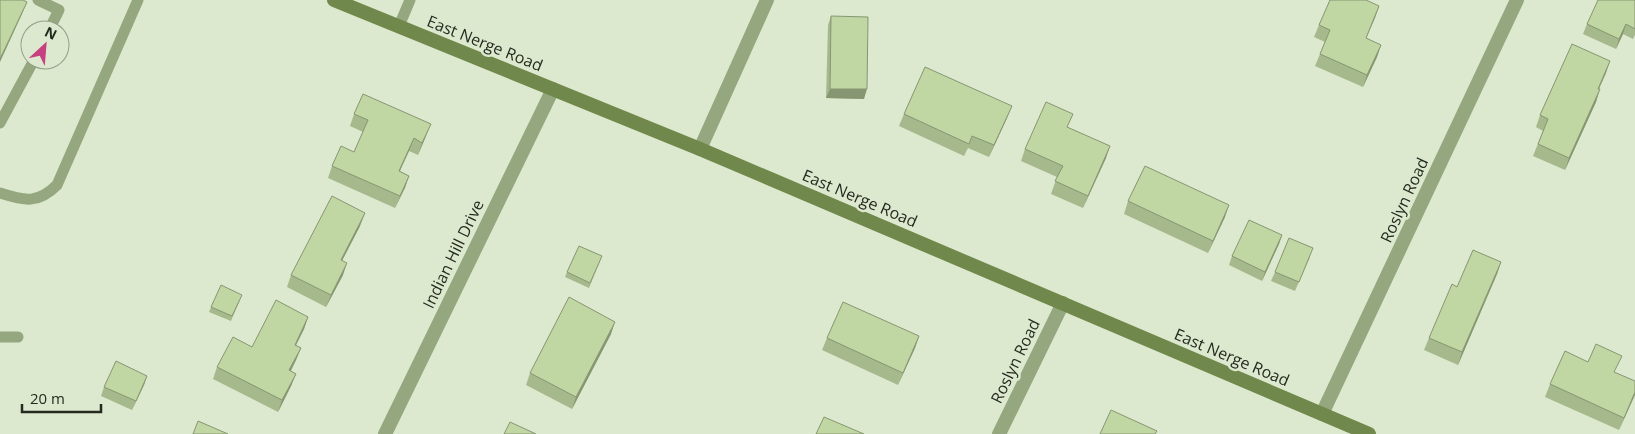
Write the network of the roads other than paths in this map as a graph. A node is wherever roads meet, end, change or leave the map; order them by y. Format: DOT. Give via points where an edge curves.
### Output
graph roads {
  1 [pos="38,0"];
  2 [pos="138,0"];
  3 [pos="334,0"];
  4 [pos="410,0"];
  5 [pos="767,0"];
  6 [pos="1517,0"];
  7 [pos="62,5"];
  8 [pos="54,20"];
  9 [pos="399,26"];
  10 [pos="29,70"];
  11 [pos="552,89"];
  12 [pos="0,123"];
  13 [pos="700,149"];
  14 [pos="0,193"];
  15 [pos="1063,303"];
  16 [pos="0,337"];
  17 [pos="18,337"];
  18 [pos="1322,414"];
  19 [pos="386,434"];
  20 [pos="999,434"];
  21 [pos="1369,434"];
  1 -- 7 [label="lane"];
  2 -- 14 [label="lane" via="57,186 46,196 30,200"];
  3 -- 9 [label="main road, East Nerge Road"];
  4 -- 9 [label="lane"];
  5 -- 13 [label="street"];
  6 -- 18 [label="street, Roslyn Road"];
  7 -- 8 [label="lane"];
  9 -- 11 [label="main road, East Nerge Road"];
  10 -- 12 [label="lane"];
  11 -- 13 [label="main road, East Nerge Road"];
  11 -- 19 [label="street, Indian Hill Drive"];
  13 -- 15 [label="main road, East Nerge Road"];
  15 -- 18 [label="main road, East Nerge Road"];
  15 -- 20 [label="street, Roslyn Road"];
  16 -- 17 [label="lane"];
  18 -- 21 [label="main road, East Nerge Road"];
}
